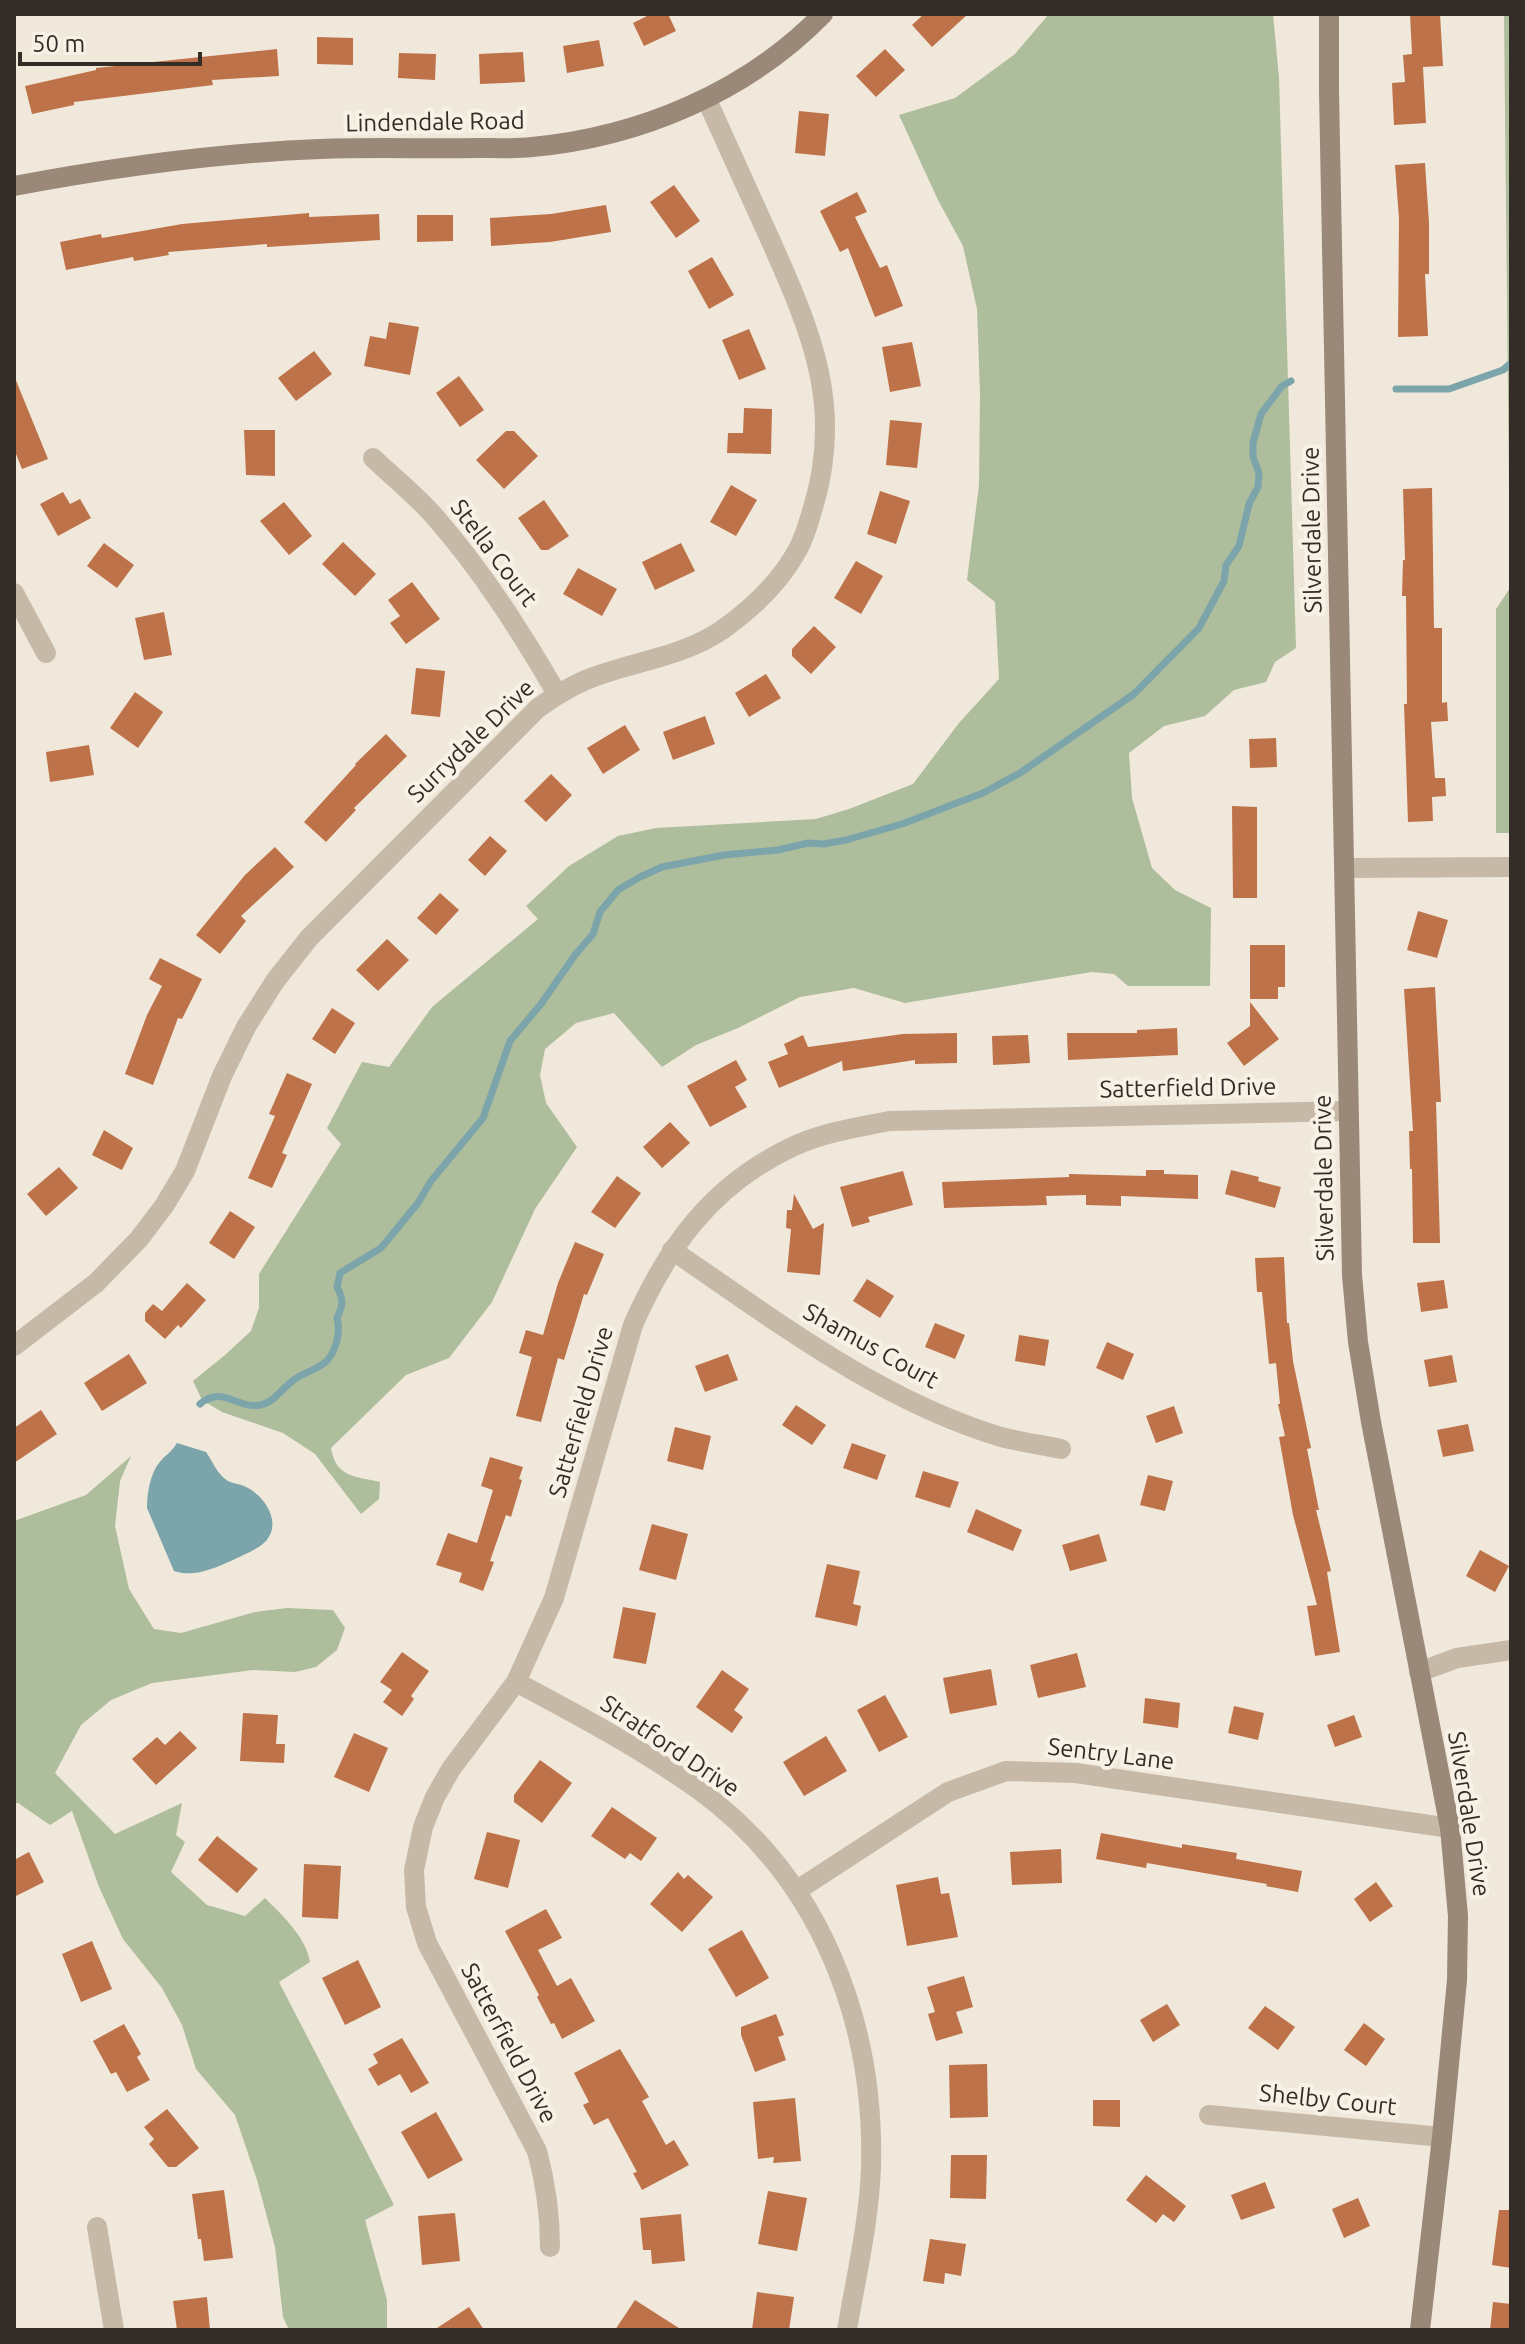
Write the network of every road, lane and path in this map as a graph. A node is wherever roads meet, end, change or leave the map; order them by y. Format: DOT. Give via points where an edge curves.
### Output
graph roads {
  1 [pos="823,14"];
  2 [pos="1329,14"];
  3 [pos="706,98"];
  4 [pos="14,186"];
  5 [pos="373,458"];
  6 [pos="14,593"];
  7 [pos="46,653"];
  8 [pos="557,694"];
  9 [pos="1511,867"];
  10 [pos="1345,868"];
  11 [pos="1347,1111"];
  12 [pos="672,1250"];
  13 [pos="14,1346"];
  14 [pos="1061,1449"];
  15 [pos="1511,1650"];
  16 [pos="1419,1672"];
  17 [pos="516,1682"];
  18 [pos="1450,1828"];
  19 [pos="796,1891"];
  20 [pos="1209,2115"];
  21 [pos="1442,2137"];
  22 [pos="97,2227"];
  23 [pos="550,2247"];
  24 [pos="114,2330"];
  25 [pos="847,2330"];
  26 [pos="1420,2330"];
  1 -- 3 [label="street, Lindendale Road" via="786,48"];
  2 -- 10 [label="street, Silverdale Drive"];
  3 -- 4 [label="street, Lindendale Road" via="621,131 543,146 320,149 201,157"];
  3 -- 8 [label="street, Surrydale Drive" via="813,343 827,420 815,500 797,551 750,608 720,631 687,649 590,678"];
  5 -- 8 [label="street, Stella Court" via="433,515 480,571"];
  6 -- 7 [label="street"];
  8 -- 13 [label="street, Surrydale Drive" via="309,938 246,1027 185,1171 164,1206 96,1283"];
  9 -- 10 [label="street"];
  10 -- 11 [label="street, Silverdale Drive"];
  11 -- 12 [label="street, Satterfield Drive" via="889,1121 832,1132 752,1169 697,1217"];
  11 -- 16 [label="street, Silverdale Drive" via="1358,1342"];
  12 -- 14 [label="street, Shamus Court" via="805,1341 906,1399 1003,1437"];
  12 -- 17 [label="street, Satterfield Drive" via="633,1325 554,1598"];
  15 -- 16 [label="street" via="1457,1658"];
  16 -- 18 [label="street, Silverdale Drive"];
  17 -- 19 [label="street, Stratford Drive" via="701,1791 766,1852"];
  17 -- 23 [label="street, Satterfield Drive" via="435,1797 417,1850 416,1907 427,1943 537,2151 550,2213"];
  18 -- 19 [label="street, Sentry Lane" via="1076,1773 1006,1771 948,1792"];
  18 -- 21 [label="street, Silverdale Drive" via="1457,1980"];
  19 -- 25 [label="street, Stratford Drive" via="845,1987 864,2059 871,2169"];
  20 -- 21 [label="street, Shelby Court"];
  21 -- 26 [label="street, Silverdale Drive"];
  22 -- 24 [label="street"];
}
